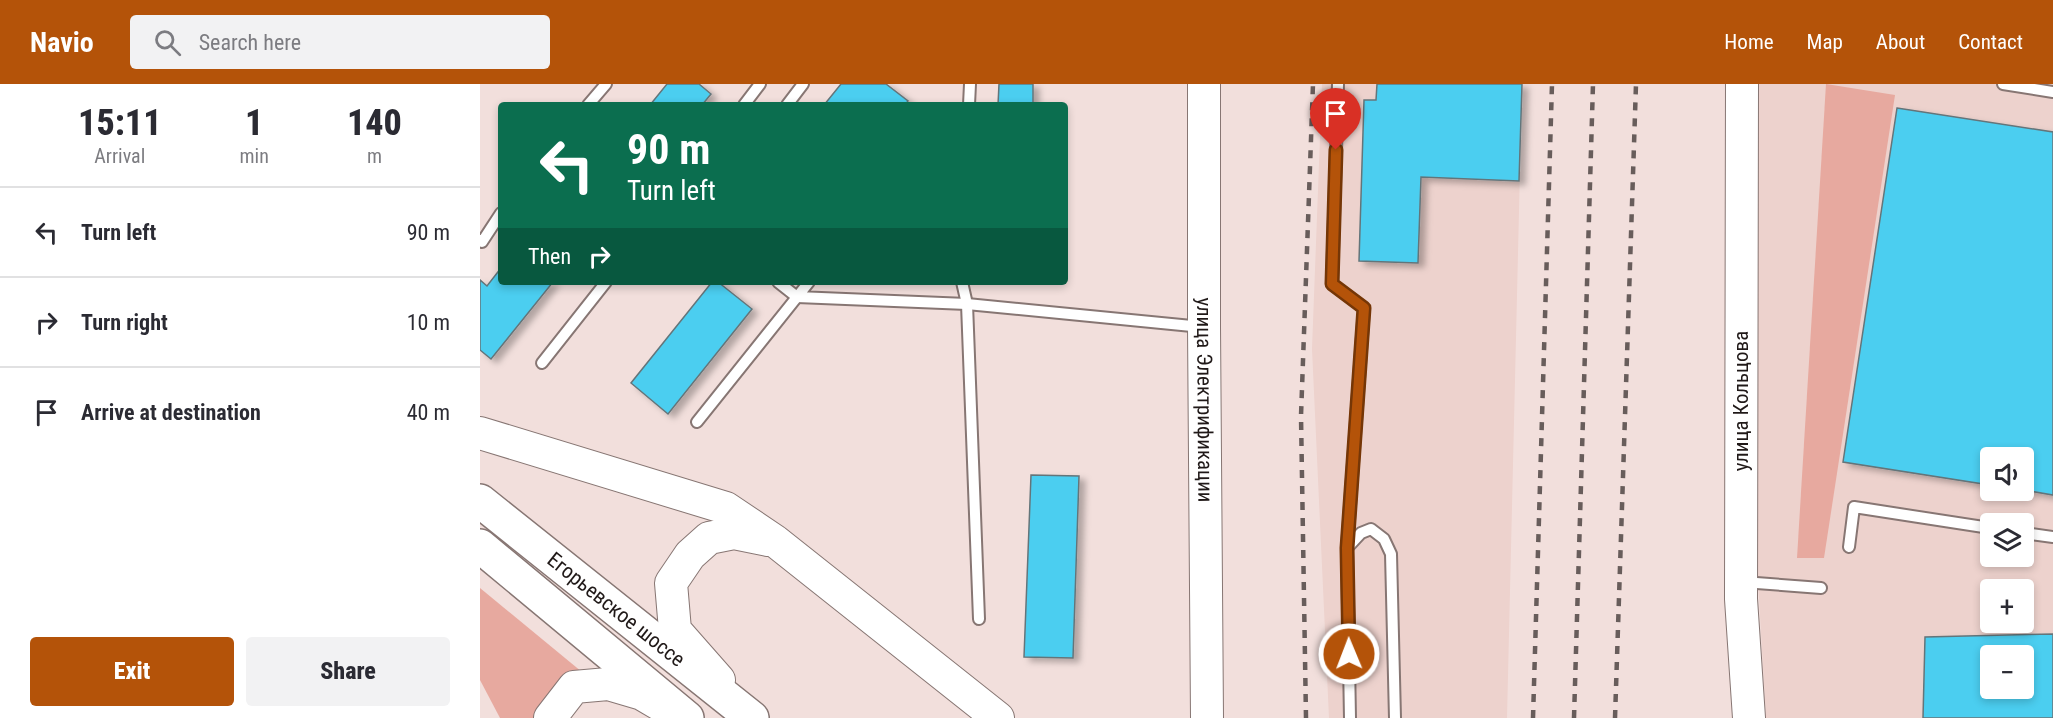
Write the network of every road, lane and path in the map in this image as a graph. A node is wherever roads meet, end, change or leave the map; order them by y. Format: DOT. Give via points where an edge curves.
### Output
graph roads {
  1 [pos="606,84"];
  2 [pos="760,84"];
  3 [pos="803,84"];
  4 [pos="970,84"];
  5 [pos="1204,84"];
  6 [pos="1338,84"];
  7 [pos="1742,84"];
  8 [pos="2003,84"];
  9 [pos="2053,92"];
  10 [pos="591,102"];
  11 [pos="746,102"];
  12 [pos="789,102"];
  13 [pos="969,102"];
  14 [pos="498,218"];
  15 [pos="480,240"];
  16 [pos="604,285"];
  17 [pos="782,285"];
  18 [pos="807,285"];
  19 [pos="963,285"];
  20 [pos="797,297"];
  21 [pos="967,304"];
  22 [pos="1204,327"];
  23 [pos="542,363"];
  24 [pos="697,422"];
  25 [pos="480,433"];
  26 [pos="480,501"];
  27 [pos="1980,526"];
  28 [pos="2034,534"];
  29 [pos="2053,537"];
  30 [pos="775,542"];
  31 [pos="480,546"];
  32 [pos="1849,547"];
  33 [pos="1347,548"];
  34 [pos="1741,582"];
  35 [pos="1821,588"];
  36 [pos="979,619"];
  37 [pos="750,717"];
  38 [pos="550,718"];
  39 [pos="685,718"];
  40 [pos="998,718"];
  41 [pos="1207,718"];
  42 [pos="1350,718"];
  43 [pos="1395,718"];
  44 [pos="1749,718"];
  1 -- 10 [label="lane"];
  2 -- 11 [label="lane"];
  3 -- 12 [label="lane"];
  4 -- 13 [label="lane"];
  5 -- 22 [label="main road, улица Электрификации"];
  6 -- 33 [label="lane" via="1332,284 1364,308"];
  7 -- 34 [label="main road, улица Кольцова"];
  8 -- 9 [label="lane"];
  14 -- 15 [label="lane"];
  16 -- 23 [label="lane"];
  17 -- 20 [label="lane"];
  18 -- 20 [label="lane"];
  19 -- 21 [label="lane"];
  20 -- 21 [label="lane"];
  20 -- 24 [label="lane"];
  21 -- 22 [label="lane"];
  21 -- 36 [label="lane"];
  22 -- 41 [label="main road, улица Электрификации"];
  25 -- 30 [label="main road" via="726,508"];
  26 -- 37 [label="main road, Егорьевское шоссе"];
  27 -- 32 [label="lane" via="1854,507"];
  28 -- 29 [label="lane"];
  30 -- 37 [label="main road" via="734,533 709,538 690,555 671,583 675,630"];
  30 -- 40 [label="main road"];
  31 -- 39 [label="main road, Егорьевское шоссе"];
  33 -- 42 [label="lane"];
  33 -- 43 [label="lane" via="1361,533 1371,529 1384,538 1391,554"];
  34 -- 35 [label="lane"];
  34 -- 44 [label="main road, улица Кольцова"];
  38 -- 39 [label="main road" via="574,687 608,684 642,694"];
}
